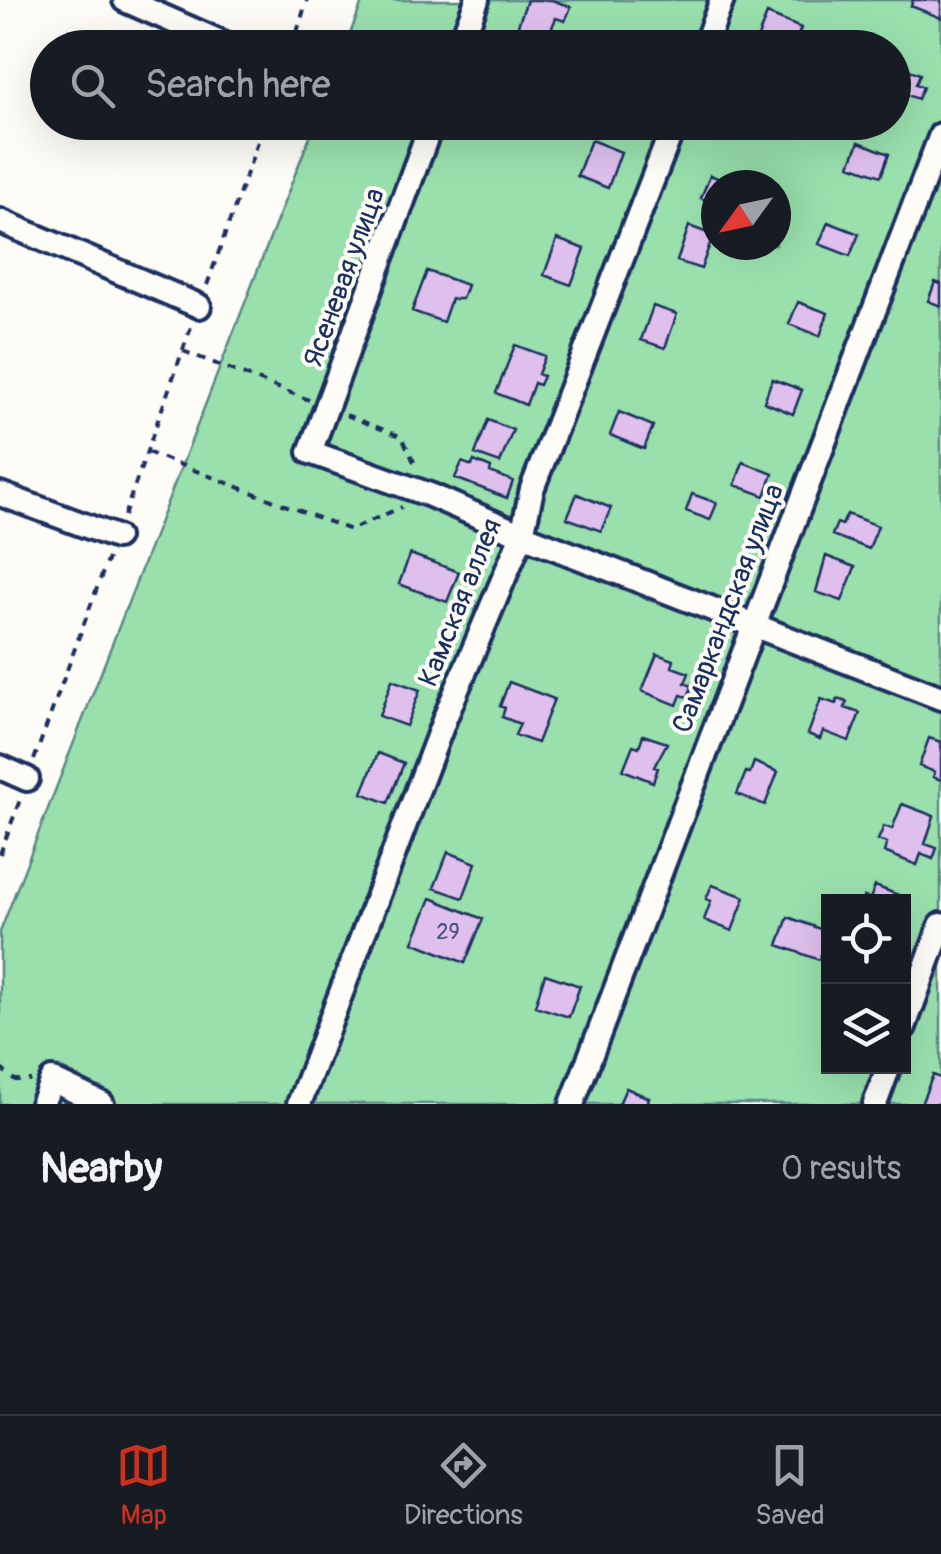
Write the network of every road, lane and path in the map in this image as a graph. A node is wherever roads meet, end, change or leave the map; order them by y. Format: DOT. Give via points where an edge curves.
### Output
graph roads {
  1 [pos="125,0"];
  2 [pos="308,0"];
  3 [pos="477,0"];
  4 [pos="722,0"];
  5 [pos="193,30"];
  6 [pos="298,30"];
  7 [pos="466,30"];
  8 [pos="711,30"];
  9 [pos="941,135"];
  10 [pos="259,140"];
  11 [pos="425,140"];
  12 [pos="667,140"];
  13 [pos="0,221"];
  14 [pos="199,306"];
  15 [pos="146,452"];
  16 [pos="0,494"];
  17 [pos="430,495"];
  18 [pos="522,535"];
  19 [pos="116,537"];
  20 [pos="752,624"];
  21 [pos="941,698"];
  22 [pos="0,768"];
  23 [pos="26,779"];
  24 [pos="0,854"];
  25 [pos="941,925"];
  26 [pos="911,1008"];
  27 [pos="0,1068"];
  28 [pos="886,1074"];
  29 [pos="52,1080"];
  30 [pos="42,1104"];
  31 [pos="102,1104"];
  32 [pos="299,1104"];
  33 [pos="572,1104"];
  34 [pos="875,1104"];
  1 -- 5 [label="street"];
  2 -- 6 [label="path"];
  3 -- 7 [label="street"];
  4 -- 8 [label="street"];
  9 -- 20 [label="street, Самаркандская улица"];
  10 -- 14 [label="path"];
  11 -- 17 [label="street, Ясеневая улица" via="310,452"];
  12 -- 18 [label="street, Камская аллея" via="532,489"];
  13 -- 14 [label="street"];
  14 -- 15 [label="path"];
  15 -- 17 [label="path" via="350,530"];
  15 -- 19 [label="path"];
  16 -- 19 [label="street"];
  17 -- 18 [label="street"];
  18 -- 20 [label="street"];
  18 -- 32 [label="street, Камская аллея"];
  19 -- 23 [label="path"];
  20 -- 21 [label="street"];
  20 -- 33 [label="street, Самаркандская улица"];
  22 -- 23 [label="street"];
  23 -- 24 [label="path"];
  25 -- 26 [label="street"];
  27 -- 29 [label="path" via="16,1080"];
  28 -- 34 [label="street"];
  29 -- 30 [label="street"];
  29 -- 31 [label="street"];
}
